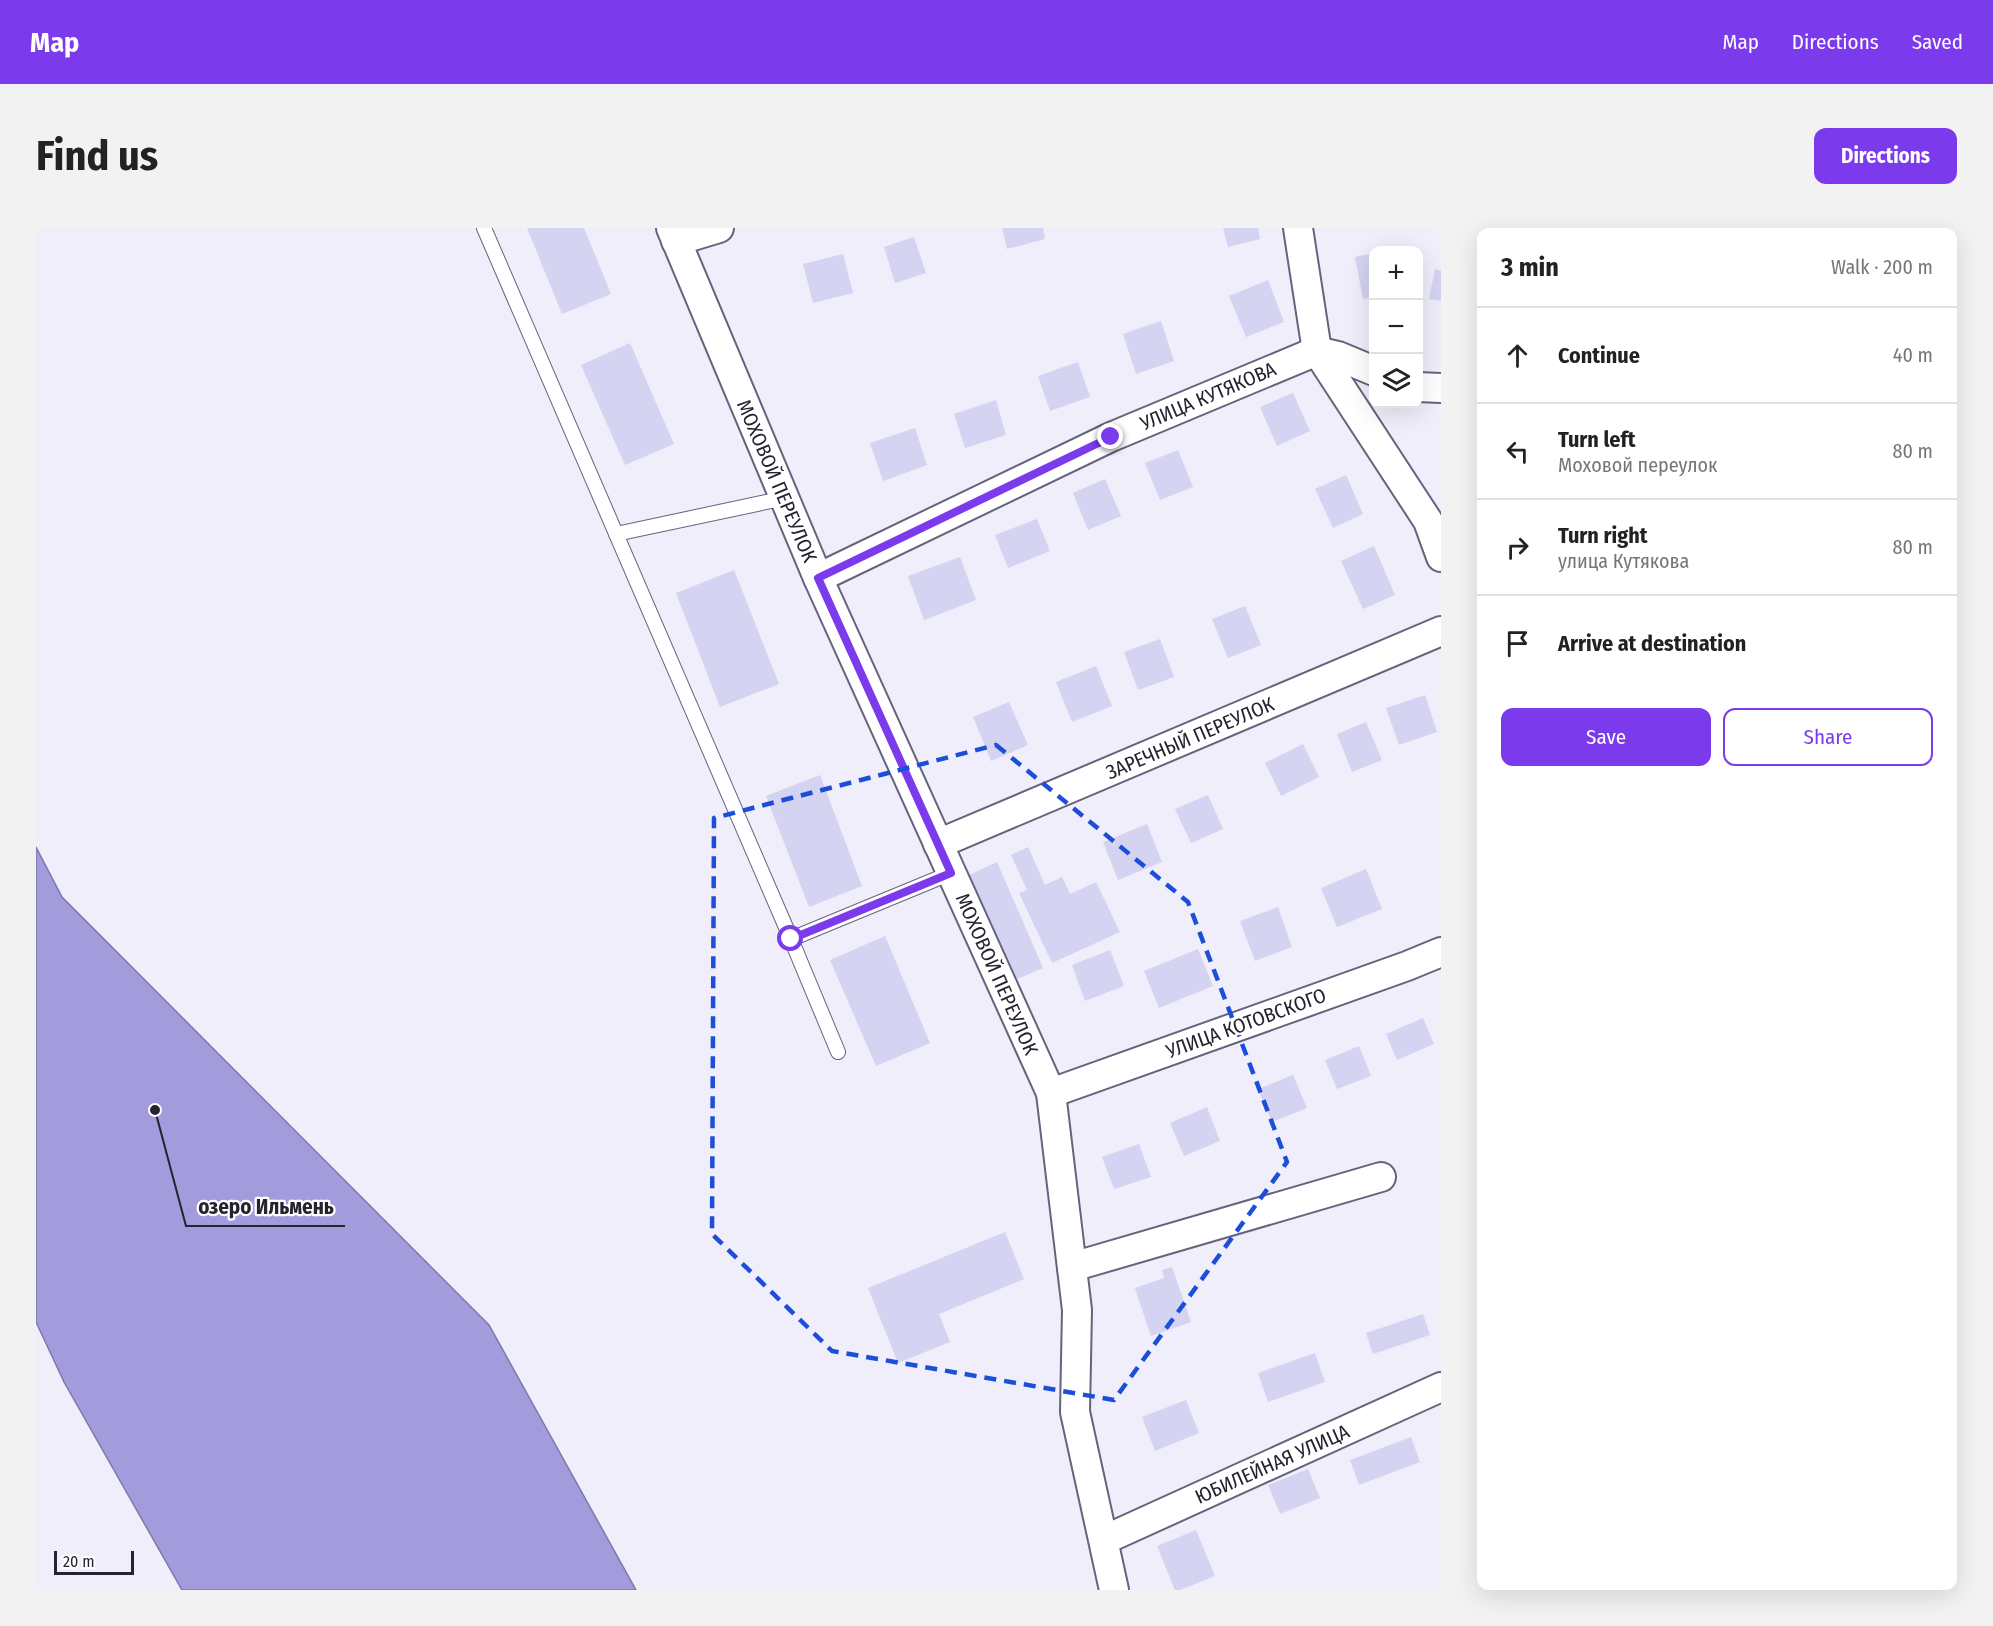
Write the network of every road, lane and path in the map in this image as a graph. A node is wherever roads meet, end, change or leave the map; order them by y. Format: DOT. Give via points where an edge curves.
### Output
graph roads {
  1 [pos="484,228"];
  2 [pos="719,228"];
  3 [pos="1298,228"];
  4 [pos="673,234"];
  5 [pos="1317,351"];
  6 [pos="1369,369"];
  7 [pos="1423,387"];
  8 [pos="1441,388"];
  9 [pos="785,498"];
  10 [pos="616,534"];
  11 [pos="1441,557"];
  12 [pos="818,578"];
  13 [pos="1441,631"];
  14 [pos="938,844"];
  15 [pos="951,873"];
  16 [pos="791,939"];
  17 [pos="1441,952"];
  18 [pos="838,1052"];
  19 [pos="1051,1093"];
  20 [pos="1381,1177"];
  21 [pos="1072,1267"];
  22 [pos="1441,1388"];
  23 [pos="1104,1540"];
  24 [pos="1114,1590"];
  1 -- 10 [label="lane"];
  2 -- 4 [label="street"];
  3 -- 5 [label="street"];
  4 -- 9 [label="street, МОХОВОЙ ПЕРЕУЛОК"];
  5 -- 6 [label="street"];
  5 -- 11 [label="street" via="1428,521"];
  5 -- 12 [label="street, УЛИЦА КУТЯКОВА" via="1111,437"];
  7 -- 8 [label="street"];
  9 -- 10 [label="lane"];
  9 -- 12 [label="street, МОХОВОЙ ПЕРЕУЛОК"];
  10 -- 16 [label="lane"];
  12 -- 14 [label="street, МОХОВОЙ ПЕРЕУЛОК"];
  13 -- 14 [label="street, ЗАРЕЧНЫЙ ПЕРЕУЛОК"];
  14 -- 15 [label="street, МОХОВОЙ ПЕРЕУЛОК"];
  15 -- 16 [label="lane"];
  15 -- 19 [label="street, МОХОВОЙ ПЕРЕУЛОК"];
  16 -- 18 [label="lane"];
  17 -- 19 [label="street, УЛИЦА КОТОВСКОГО"];
  19 -- 21 [label="street, МОХОВОЙ ПЕРЕУЛОК"];
  20 -- 21 [label="street"];
  21 -- 23 [label="street, МОХОВОЙ ПЕРЕУЛОК" via="1077,1310 1075,1412"];
  22 -- 23 [label="street, ЮБИЛЕЙНАЯ УЛИЦА"];
  23 -- 24 [label="street, МОХОВОЙ ПЕРЕУЛОК"];
}
